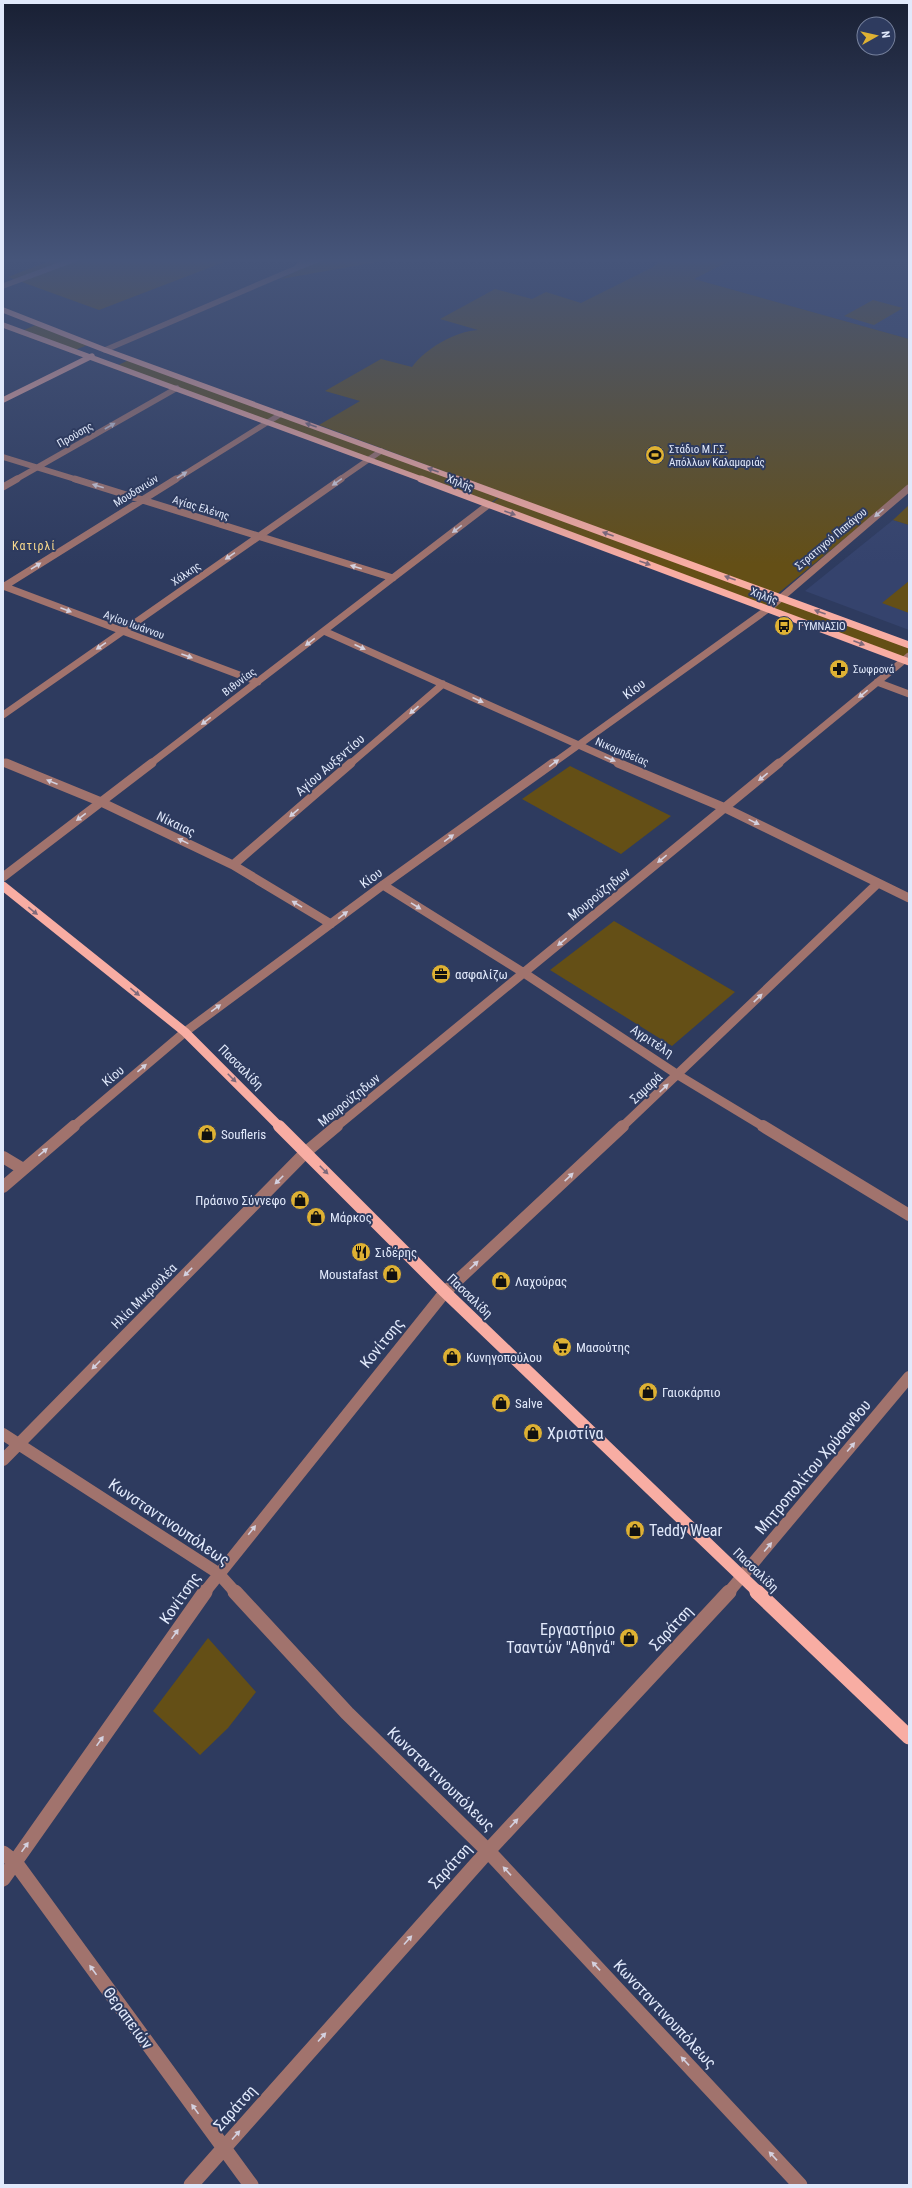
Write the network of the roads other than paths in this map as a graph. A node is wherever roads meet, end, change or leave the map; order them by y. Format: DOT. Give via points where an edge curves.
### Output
graph roads {
  1 [pos="82,360"];
  2 [pos="97,360"];
  3 [pos="132,360"];
  4 [pos="177,388"];
  5 [pos="3,400"];
  6 [pos="281,414"];
  7 [pos="268,422"];
  8 [pos="381,451"];
  9 [pos="3,457"];
  10 [pos="369,460"];
  11 [pos="37,467"];
  12 [pos="3,487"];
  13 [pos="909,488"];
  14 [pos="141,500"];
  15 [pos="488,505"];
  16 [pos="259,537"];
  17 [pos="393,578"];
  18 [pos="3,586"];
  19 [pos="780,597"];
  20 [pos="768,609"];
  21 [pos="324,631"];
  22 [pos="122,632"];
  23 [pos="909,645"];
  24 [pos="907,660"];
  25 [pos="258,682"];
  26 [pos="877,682"];
  27 [pos="443,684"];
  28 [pos="909,694"];
  29 [pos="3,715"];
  30 [pos="578,746"];
  31 [pos="3,762"];
  32 [pos="101,802"];
  33 [pos="725,808"];
  34 [pos="233,865"];
  35 [pos="3,877"];
  36 [pos="878,882"];
  37 [pos="383,885"];
  38 [pos="3,886"];
  39 [pos="909,898"];
  40 [pos="331,924"];
  41 [pos="524,973"];
  42 [pos="185,1032"];
  43 [pos="678,1075"];
  44 [pos="306,1152"];
  45 [pos="3,1157"];
  46 [pos="23,1169"];
  47 [pos="3,1187"];
  48 [pos="909,1215"];
  49 [pos="445,1292"];
  50 [pos="909,1378"];
  51 [pos="3,1434"];
  52 [pos="18,1444"];
  53 [pos="3,1460"];
  54 [pos="218,1573"];
  55 [pos="743,1577"];
  56 [pos="909,1737"];
  57 [pos="488,1851"];
  58 [pos="9,1857"];
  59 [pos="3,1879"];
  60 [pos="224,2148"];
  61 [pos="191,2185"];
  62 [pos="251,2185"];
  63 [pos="800,2185"];
  1 -- 5 [label="main road"];
  2 -- 4 [label="main road, Χηλής"];
  3 -- 6 [label="main road, Χηλής"];
  4 -- 7 [label="main road, Χηλής"];
  11 -- 4 [label="street, Προύσης, one-way"];
  6 -- 7 [label="street, Μουδανιών"];
  8 -- 6 [label="main road, Χηλής, one-way"];
  7 -- 10 [label="main road, Χηλής"];
  14 -- 7 [label="street, Μουδανιών, one-way"];
  8 -- 10 [label="street, Χάλκης"];
  19 -- 8 [label="main road, Χηλής, one-way"];
  9 -- 11 [label="street, Αγίας Ελένης"];
  10 -- 15 [label="main road, Χηλής"];
  10 -- 16 [label="street, Χάλκης, one-way"];
  11 -- 12 [label="street, Προύσης"];
  14 -- 11 [label="street, Αγίας Ελένης, one-way"];
  13 -- 19 [label="street, Στρατηγού Παπάγου, one-way"];
  14 -- 16 [label="street, Αγίας Ελένης"];
  18 -- 14 [label="street, Μουδανιών, one-way"];
  15 -- 17 [label="street, Βιθυνίας, one-way"];
  15 -- 20 [label="main road, Χηλής, one-way"];
  17 -- 16 [label="street, Αγίας Ελένης, one-way"];
  16 -- 22 [label="street, Χάλκης, one-way"];
  17 -- 21 [label="street, Βιθυνίας"];
  18 -- 22 [label="street, Αγίου Ιωάννου, one-way"];
  19 -- 20 [label="street, Στρατηγού Παπάγου"];
  23 -- 19 [label="main road, Χηλής, one-way"];
  20 -- 24 [label="main road, Χηλής, one-way"];
  20 -- 30 [label="street, Κίου"];
  21 -- 25 [label="street, Βιθυνίας, one-way"];
  21 -- 27 [label="street, Νικομηδείας, one-way"];
  22 -- 25 [label="street, Αγίου Ιωάννου, one-way"];
  22 -- 29 [label="street, Χάλκης, one-way"];
  24 -- 26 [label="street, Μουρούζηδων"];
  25 -- 32 [label="street, Βιθυνίας, one-way"];
  26 -- 28 [label="street"];
  26 -- 33 [label="street, Μουρούζηδων, one-way"];
  27 -- 30 [label="street, Νικομηδείας, one-way"];
  27 -- 34 [label="street, Αγίου Αυξεντίου, one-way"];
  30 -- 33 [label="street, Νικομηδείας, one-way"];
  37 -- 30 [label="street, Κίου, one-way"];
  32 -- 31 [label="street, Νίκαιας, one-way"];
  34 -- 32 [label="street, Νίκαιας, one-way"];
  32 -- 35 [label="street, Βιθυνίας, one-way"];
  33 -- 36 [label="street, Νικομηδείας, one-way"];
  33 -- 41 [label="street, Μουρούζηδων, one-way"];
  40 -- 34 [label="street, Νίκαιας, one-way"];
  36 -- 39 [label="street, Νικομηδείας"];
  43 -- 36 [label="street, Σαμαρά, one-way"];
  40 -- 37 [label="street, Κίου, one-way"];
  37 -- 41 [label="street, Αγριτέλη, one-way"];
  38 -- 42 [label="main road, Πασσαλίδη, one-way"];
  42 -- 40 [label="street, Κίου, one-way"];
  41 -- 43 [label="street, Αγριτέλη"];
  41 -- 44 [label="street, Μουρούζηδων"];
  42 -- 44 [label="main road, Πασσαλίδη, one-way"];
  46 -- 42 [label="street, Κίου, one-way"];
  43 -- 48 [label="street, Αγριτέλη"];
  49 -- 43 [label="street, Σαμαρά, one-way"];
  44 -- 49 [label="main road, Πασσαλίδη, one-way"];
  44 -- 52 [label="street, Ηλία Μικρουλέα, one-way"];
  45 -- 46 [label="street"];
  46 -- 47 [label="street, Κίου"];
  54 -- 49 [label="street, Κονίτσης, one-way"];
  49 -- 55 [label="main road, Πασσαλίδη"];
  55 -- 50 [label="street, Μητροπολίτου Χρύσανθου, one-way"];
  51 -- 52 [label="street, Κωνσταντινουπόλεως"];
  52 -- 53 [label="street, Ηλία Μικρουλέα"];
  52 -- 54 [label="street, Κωνσταντινουπόλεως"];
  54 -- 57 [label="street, Κωνσταντινουπόλεως" via="347,1713"];
  58 -- 54 [label="street, Κονίτσης, one-way"];
  55 -- 56 [label="main road, Πασσαλίδη"];
  57 -- 55 [label="street, Σαράτση, one-way"];
  60 -- 57 [label="street, Σαράτση, one-way"];
  63 -- 57 [label="street, Κωνσταντινουπόλεως, one-way"];
  58 -- 59 [label="street, Κονίτσης"];
  60 -- 58 [label="street, Θεραπειών, one-way"];
  60 -- 61 [label="street, Σαράτση"];
  60 -- 62 [label="street, Θεραπειών"];
}
